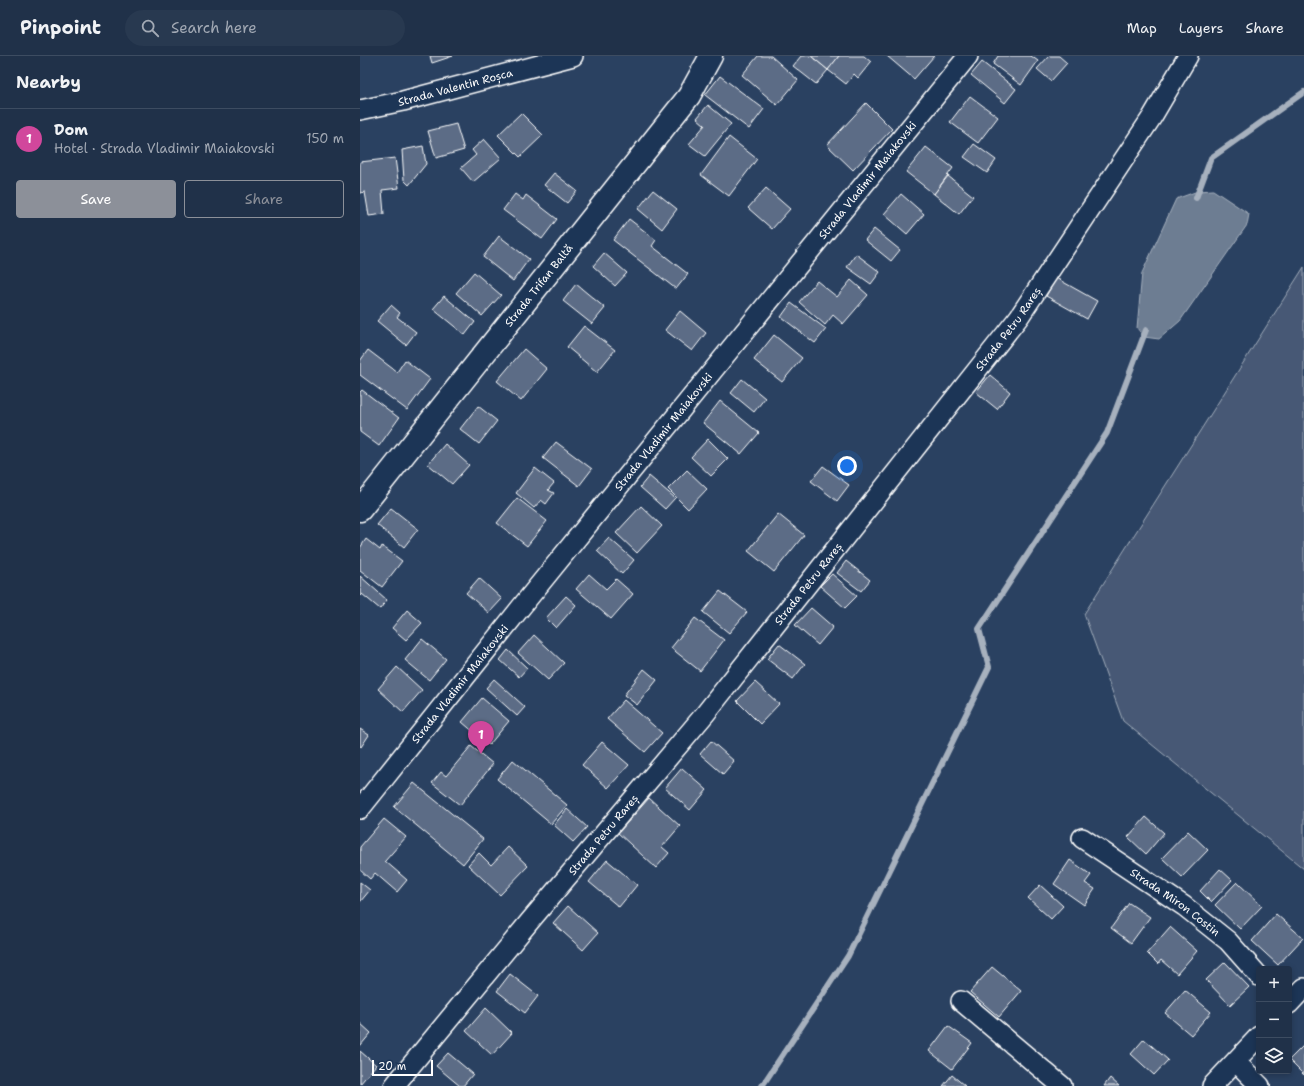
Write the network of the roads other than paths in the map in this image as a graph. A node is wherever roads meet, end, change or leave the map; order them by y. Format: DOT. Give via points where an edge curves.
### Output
graph roads {
  1 [pos="711,56"];
  2 [pos="968,56"];
  3 [pos="1188,56"];
  4 [pos="561,58"];
  5 [pos="360,110"];
  6 [pos="360,510"];
  7 [pos="360,809"];
  8 [pos="1082,838"];
  9 [pos="1256,973"];
  10 [pos="1304,988"];
  11 [pos="961,1001"];
  12 [pos="1291,1002"];
  13 [pos="1257,1038"];
  14 [pos="1236,1062"];
  15 [pos="394,1086"];
  16 [pos="1062,1086"];
  17 [pos="1212,1086"];
  18 [pos="1260,1086"];
  1 -- 6 [label="main road, Strada Trifan Baltă" via="689,96"];
  2 -- 7 [label="street, Strada Vladimir Maiakovski" via="531,594"];
  3 -- 15 [label="street, Strada Petru Rareș" via="1152,117 1019,317 705,714"];
  4 -- 5 [label="street, Strada Valentin Roșca"];
  8 -- 9 [label="street, Strada Miron Costin" via="1184,906 1228,941"];
  10 -- 12 [label="street"];
  11 -- 16 [label="street"];
  13 -- 14 [label="street"];
  14 -- 17 [label="street"];
  14 -- 18 [label="street"];
}
